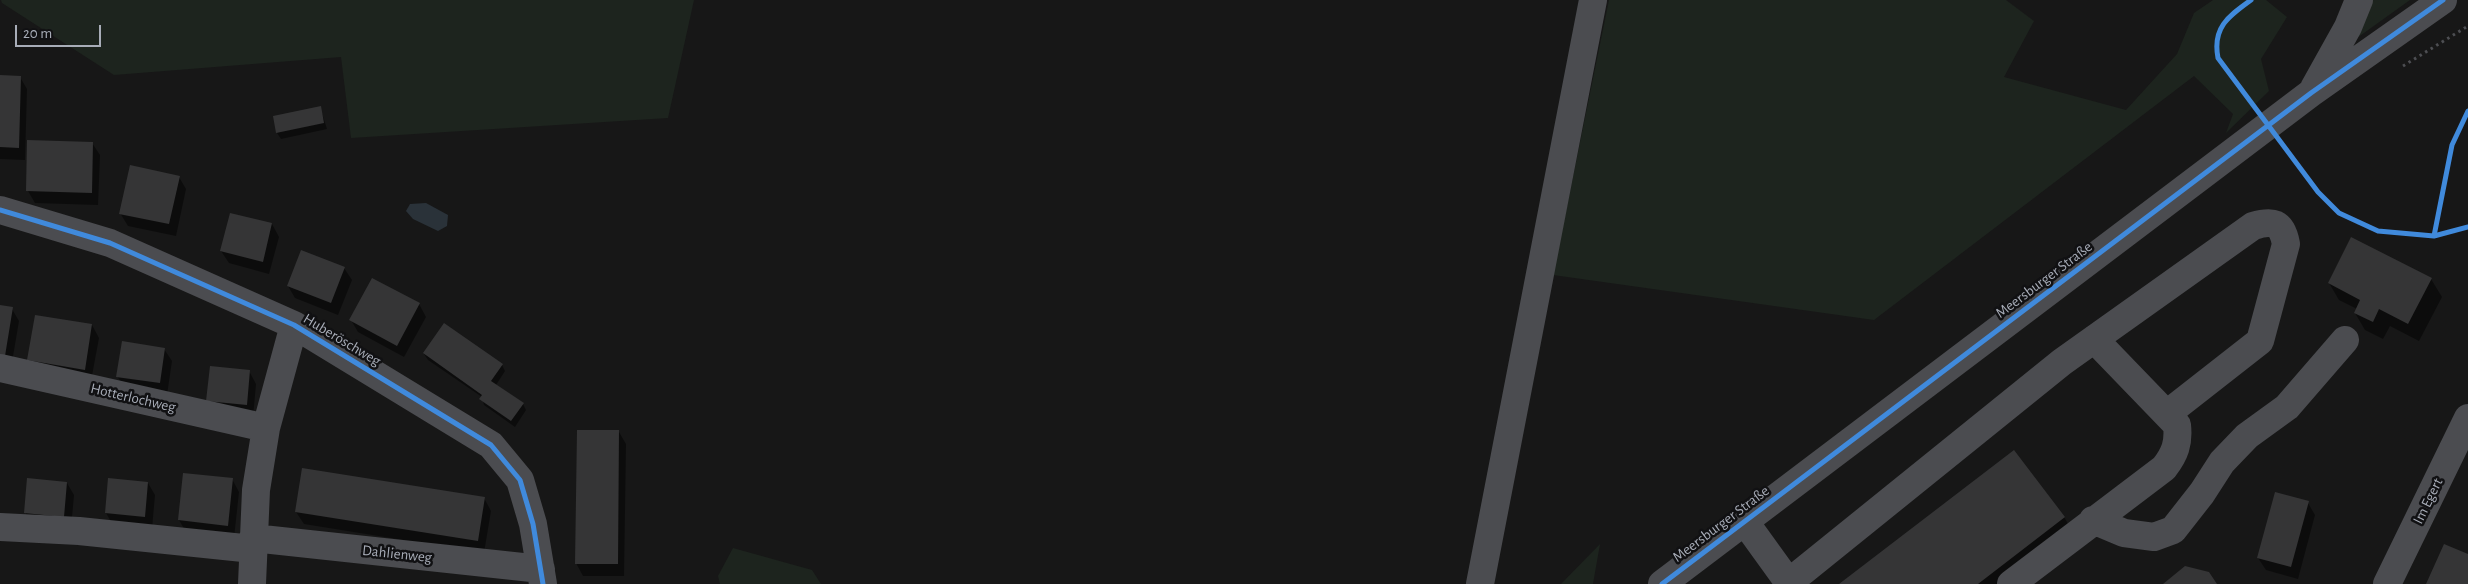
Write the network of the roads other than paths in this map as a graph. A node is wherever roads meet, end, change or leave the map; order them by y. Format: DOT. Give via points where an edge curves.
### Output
graph roads {
  1 [pos="1593,0"];
  2 [pos="2359,0"];
  3 [pos="2443,0"];
  4 [pos="2312,93"];
  5 [pos="0,210"];
  6 [pos="294,325"];
  7 [pos="2094,339"];
  8 [pos="2345,340"];
  9 [pos="0,368"];
  10 [pos="2168,413"];
  11 [pos="2468,418"];
  12 [pos="266,428"];
  13 [pos="2094,520"];
  14 [pos="1745,522"];
  15 [pos="0,526"];
  16 [pos="253,543"];
  17 [pos="542,577"];
  18 [pos="1788,583"];
  19 [pos="252,584"];
  20 [pos="1480,584"];
  21 [pos="1662,584"];
  22 [pos="2011,584"];
  23 [pos="2387,584"];
  1 -- 20 [label="street"];
  2 -- 4 [label="street"];
  3 -- 4 [label="street, Meersburger Straße"];
  4 -- 14 [label="street, Meersburger Straße"];
  5 -- 6 [label="street, Huberöschweg" via="110,243"];
  6 -- 12 [label="street"];
  6 -- 17 [label="street, Huberöschweg" via="491,445 520,480 533,524"];
  7 -- 10 [label="street"];
  7 -- 10 [label="street" via="2253,226 2268,222 2277,225 2286,244 2260,341"];
  7 -- 18 [label="street"];
  8 -- 13 [label="street" via="2287,407 2247,436 2222,462 2173,530 2154,537 2124,533"];
  9 -- 12 [label="street, Hotterlochweg"];
  10 -- 13 [label="street" via="2177,425 2179,440 2174,455 2164,468"];
  11 -- 23 [label="street, Im Egert"];
  12 -- 16 [label="street" via="256,490"];
  13 -- 22 [label="street"];
  14 -- 18 [label="street"];
  14 -- 21 [label="street, Meersburger Straße"];
  15 -- 16 [label="street, Dahlienweg"];
  16 -- 17 [label="street, Dahlienweg"];
  16 -- 19 [label="street"];
}
